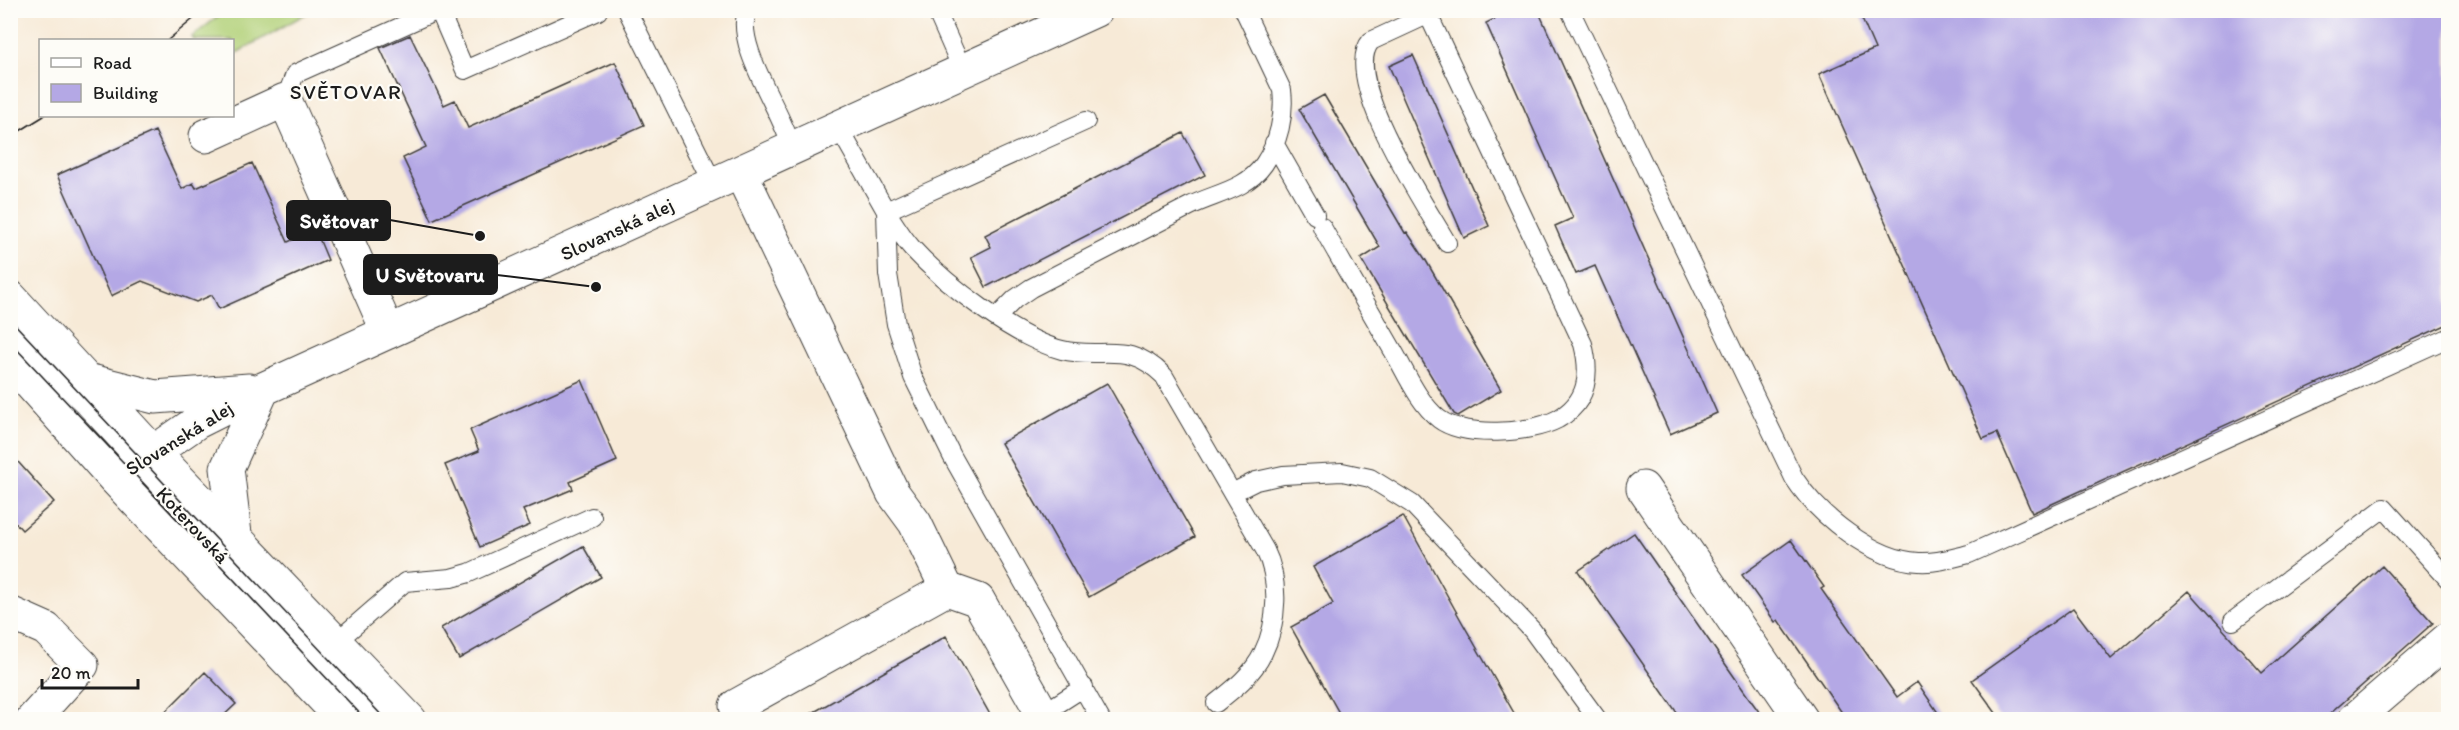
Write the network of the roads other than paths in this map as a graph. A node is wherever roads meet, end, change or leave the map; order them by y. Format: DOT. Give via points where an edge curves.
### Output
graph roads {
  1 [pos="439,10"];
  2 [pos="627,10"];
  3 [pos="747,10"];
  4 [pos="936,10"];
  5 [pos="1096,10"];
  6 [pos="1244,10"];
  7 [pos="1570,10"];
  8 [pos="598,11"];
  9 [pos="1431,12"];
  10 [pos="963,71"];
  11 [pos="285,99"];
  12 [pos="1086,121"];
  13 [pos="839,128"];
  14 [pos="206,136"];
  15 [pos="1274,143"];
  16 [pos="792,149"];
  17 [pos="728,179"];
  18 [pos="886,211"];
  19 [pos="1447,243"];
  20 [pos="10,297"];
  21 [pos="997,317"];
  22 [pos="10,330"];
  23 [pos="388,332"];
  24 [pos="2448,338"];
  25 [pos="10,361"];
  26 [pos="87,380"];
  27 [pos="263,389"];
  28 [pos="135,465"];
  29 [pos="1643,488"];
  30 [pos="1232,493"];
  31 [pos="591,518"];
  32 [pos="235,534"];
  33 [pos="2448,579"];
  34 [pos="947,589"];
  35 [pos="10,613"];
  36 [pos="2233,621"];
  37 [pos="2448,639"];
  38 [pos="336,642"];
  39 [pos="1084,687"];
  40 [pos="1215,703"];
  41 [pos="740,713"];
  42 [pos="1044,717"];
  43 [pos="32,720"];
  44 [pos="344,720"];
  45 [pos="376,720"];
  46 [pos="410,720"];
  47 [pos="1101,720"];
  48 [pos="1598,720"];
  49 [pos="1802,720"];
  50 [pos="2354,720"];
  1 -- 8 [label="lane" via="465,70"];
  1 -- 11 [label="lane" via="295,74"];
  2 -- 17 [label="lane"];
  3 -- 16 [label="lane" via="745,44 775,103"];
  4 -- 10 [label="lane"];
  5 -- 10 [label="street, Slovanská alej"];
  6 -- 15 [label="lane" via="1282,90 1283,116"];
  7 -- 24 [label="lane" via="1794,478 1824,513 1865,543 1891,556 1920,562 1969,554"];
  9 -- 15 [label="lane" via="1583,345 1588,382 1576,404 1555,420 1527,429 1473,431 1440,420 1417,392"];
  9 -- 19 [label="lane" via="1371,41 1365,52 1364,68 1382,128"];
  10 -- 13 [label="street, Slovanská alej"];
  11 -- 14 [label="street"];
  11 -- 23 [label="street"];
  12 -- 18 [label="lane"];
  13 -- 16 [label="street, Slovanská alej"];
  13 -- 18 [label="lane"];
  15 -- 21 [label="lane" via="1264,164 1227,194 1193,205 1031,288"];
  16 -- 17 [label="street, Slovanská alej"];
  17 -- 23 [label="street, Slovanská alej"];
  17 -- 34 [label="street" via="892,493 915,524"];
  18 -- 21 [label="lane" via="926,263"];
  18 -- 39 [label="lane" via="894,312 913,377 952,456"];
  20 -- 26 [label="street"];
  21 -- 30 [label="lane" via="1020,333 1062,350 1120,352 1143,358 1164,376"];
  22 -- 28 [label="lane, Koterovská" via="85,406"];
  23 -- 27 [label="street, Slovanská alej"];
  25 -- 28 [label="street"];
  26 -- 27 [label="street" via="155,397"];
  26 -- 28 [label="street"];
  27 -- 28 [label="street, Slovanská alej" via="197,422"];
  27 -- 32 [label="street" via="227,468"];
  28 -- 32 [label="street, Koterovská"];
  28 -- 44 [label="street, Koterovská"];
  28 -- 45 [label="lane, Koterovská"];
  29 -- 49 [label="street"];
  30 -- 40 [label="lane" via="1271,561 1274,604 1263,654 1249,675"];
  30 -- 48 [label="lane" via="1283,475 1342,472 1370,478 1412,504 1532,630"];
  31 -- 38 [label="lane" via="469,573 405,582"];
  32 -- 38 [label="street, Koterovská"];
  33 -- 36 [label="lane" via="2384,508"];
  34 -- 41 [label="street"];
  34 -- 42 [label="street" via="978,600"];
  35 -- 43 [label="street" via="46,629 82,665"];
  37 -- 50 [label="street"];
  38 -- 46 [label="street, Koterovská"];
  39 -- 42 [label="lane"];
  39 -- 47 [label="lane"];
}
